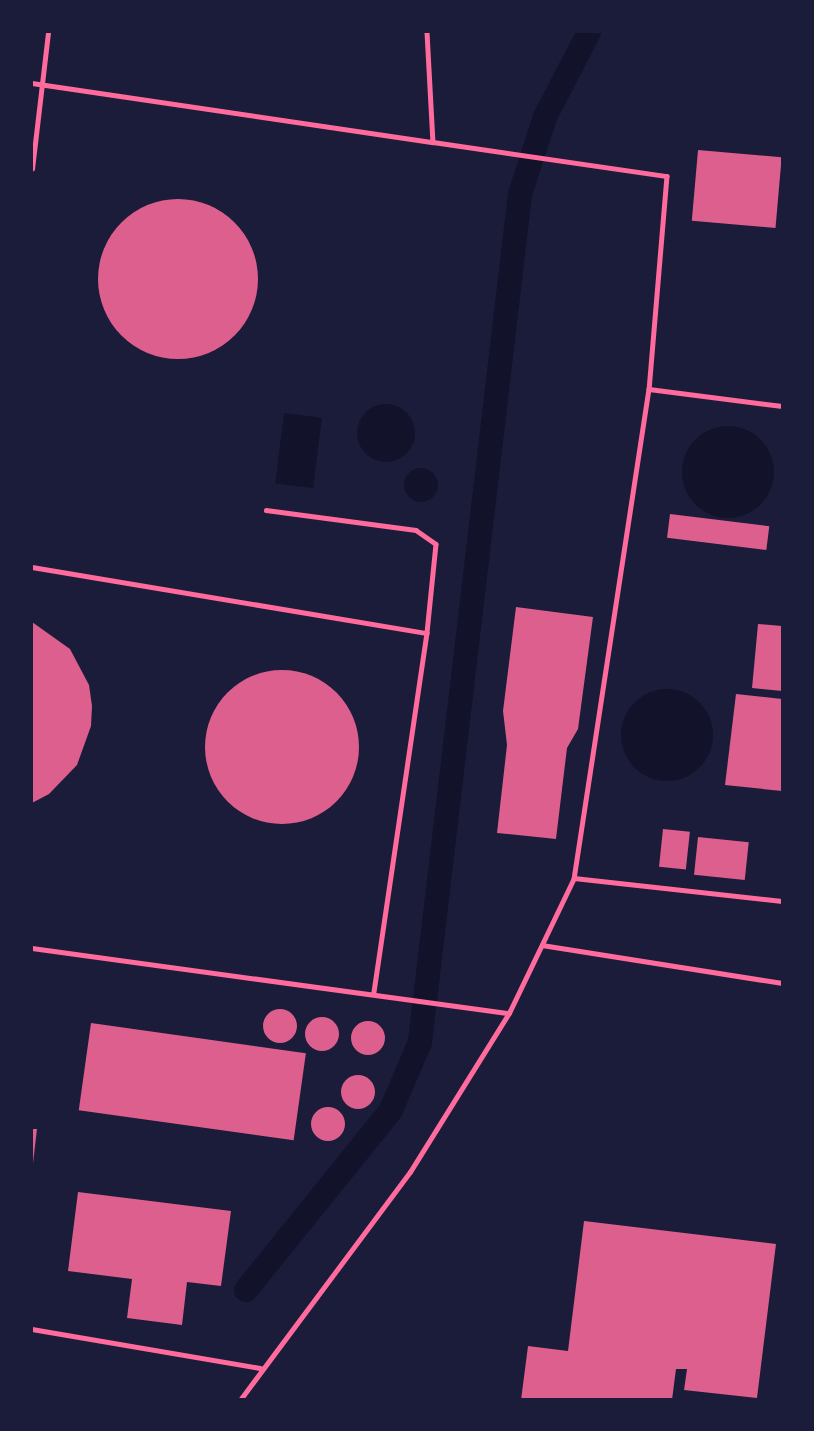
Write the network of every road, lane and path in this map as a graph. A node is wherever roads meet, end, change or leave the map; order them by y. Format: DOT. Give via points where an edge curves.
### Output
graph roads {
  1 [pos="48,32"];
  2 [pos="427,32"];
  3 [pos="32,83"];
  4 [pos="43,84"];
  5 [pos="434,142"];
  6 [pos="32,169"];
  7 [pos="649,389"];
  8 [pos="783,406"];
  9 [pos="266,510"];
  10 [pos="32,567"];
  11 [pos="427,633"];
  12 [pos="574,878"];
  13 [pos="783,901"];
  14 [pos="542,945"];
  15 [pos="32,948"];
  16 [pos="783,983"];
  17 [pos="374,994"];
  18 [pos="509,1013"];
  19 [pos="32,1329"];
  20 [pos="261,1368"];
  21 [pos="240,1400"];
  1 -- 4 [label="lane"];
  2 -- 5 [label="lane"];
  3 -- 4 [label="lane"];
  4 -- 5 [label="lane"];
  4 -- 6 [label="lane"];
  5 -- 7 [label="lane" via="500,148 667,176"];
  7 -- 8 [label="lane"];
  7 -- 12 [label="lane"];
  9 -- 11 [label="lane" via="416,530 436,544"];
  10 -- 11 [label="lane"];
  11 -- 17 [label="lane"];
  12 -- 13 [label="lane"];
  12 -- 14 [label="lane"];
  14 -- 16 [label="lane"];
  14 -- 18 [label="lane"];
  15 -- 17 [label="lane"];
  17 -- 18 [label="lane"];
  18 -- 20 [label="lane" via="411,1172"];
  19 -- 20 [label="lane"];
  20 -- 21 [label="lane"];
}
